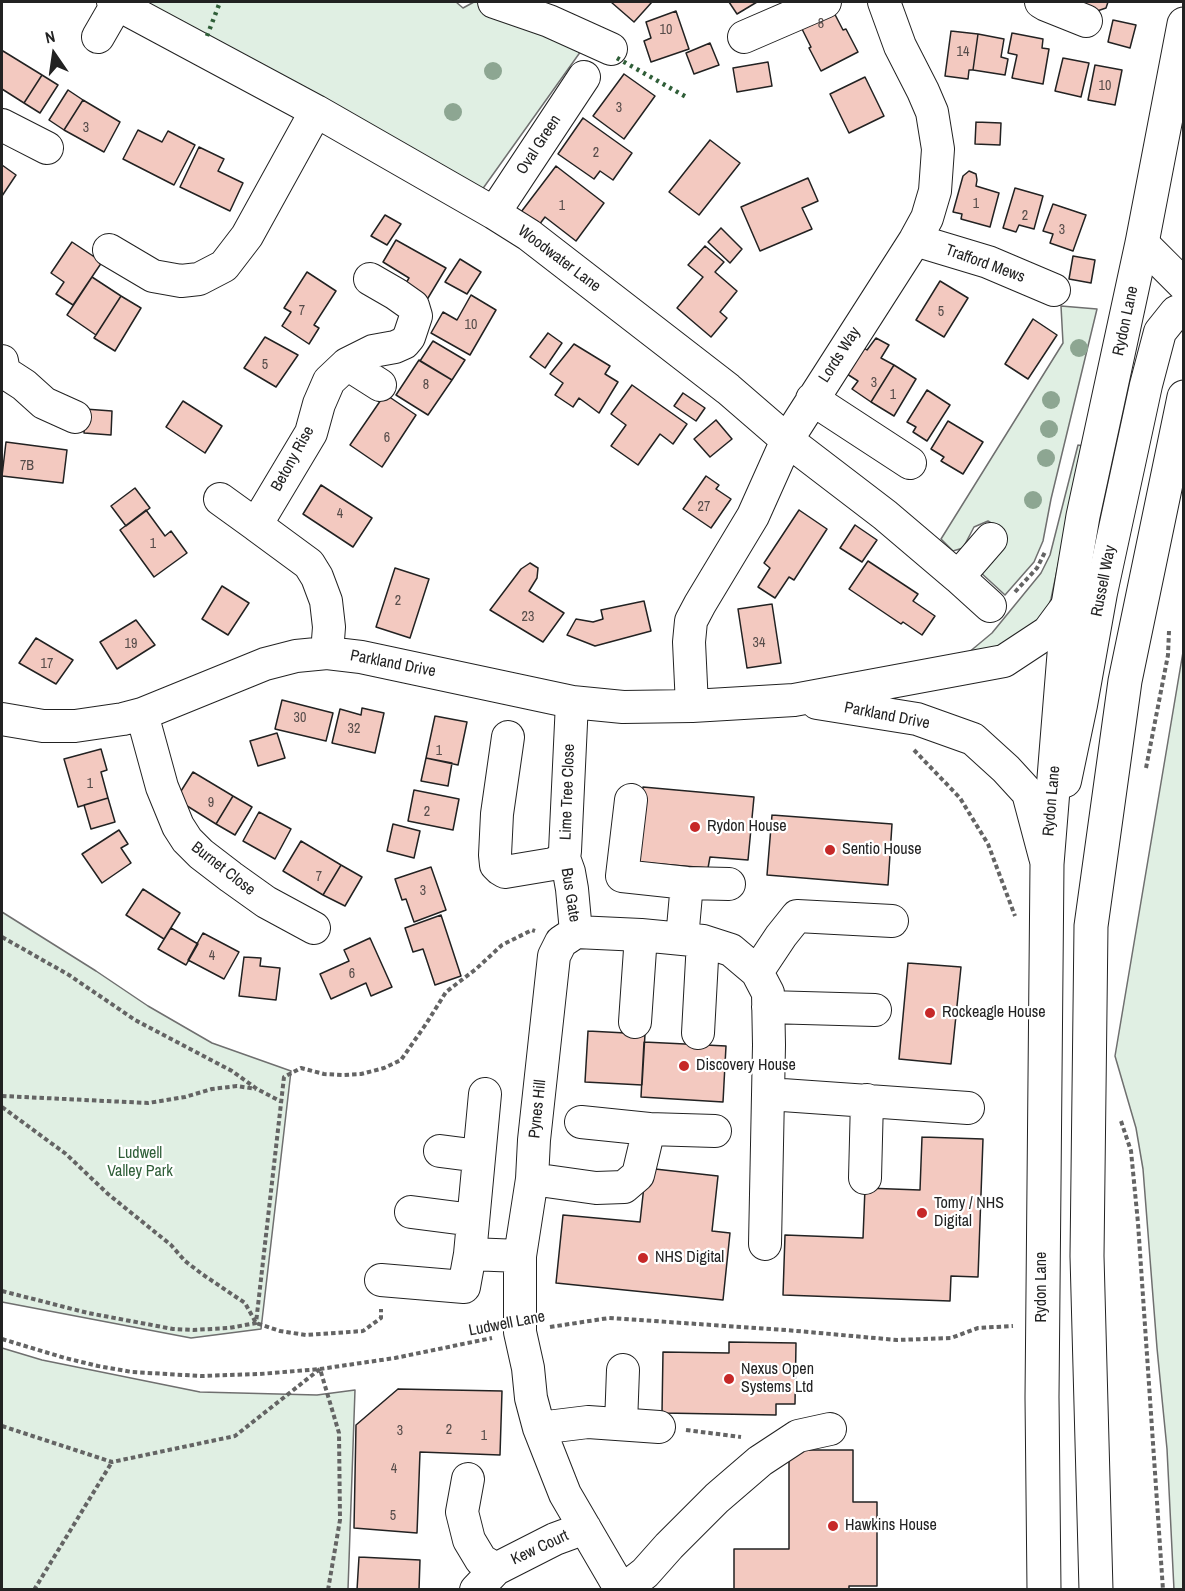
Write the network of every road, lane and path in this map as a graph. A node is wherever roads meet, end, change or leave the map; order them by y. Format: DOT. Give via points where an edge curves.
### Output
graph roads {
  1 [pos="494,2"];
  2 [pos="825,2"];
  3 [pos="884,2"];
  4 [pos="1041,2"];
  5 [pos="115,3"];
  6 [pos="1086,21"];
  7 [pos="1184,24"];
  8 [pos="98,37"];
  9 [pos="744,37"];
  10 [pos="611,49"];
  11 [pos="584,77"];
  12 [pos="316,111"];
  13 [pos="2,125"];
  14 [pos="47,148"];
  15 [pos="494,213"];
  16 [pos="915,240"];
  17 [pos="1142,243"];
  18 [pos="109,250"];
  19 [pos="370,279"];
  20 [pos="1184,285"];
  21 [pos="1054,290"];
  22 [pos="1184,309"];
  23 [pos="2,361"];
  24 [pos="347,364"];
  25 [pos="380,385"];
  26 [pos="1184,397"];
  27 [pos="812,399"];
  28 [pos="75,417"];
  29 [pos="787,440"];
  30 [pos="910,464"];
  31 [pos="1184,477"];
  32 [pos="220,499"];
  33 [pos="1157,522"];
  34 [pos="256,525"];
  35 [pos="991,538"];
  36 [pos="958,577"];
  37 [pos="1068,604"];
  38 [pos="990,606"];
  39 [pos="1168,628"];
  40 [pos="327,653"];
  41 [pos="794,700"];
  42 [pos="572,702"];
  43 [pos="692,706"];
  44 [pos="141,714"];
  45 [pos="917,719"];
  46 [pos="2,720"];
  47 [pos="508,737"];
  48 [pos="1144,779"];
  49 [pos="631,800"];
  50 [pos="564,858"];
  51 [pos="1047,864"];
  52 [pos="687,883"];
  53 [pos="729,884"];
  54 [pos="1016,920"];
  55 [pos="892,921"];
  56 [pos="314,928"];
  57 [pos="641,935"];
  58 [pos="2,937"];
  59 [pos="568,937"];
  60 [pos="693,940"];
  61 [pos="757,972"];
  62 [pos="768,1007"];
  63 [pos="875,1010"];
  64 [pos="635,1022"];
  65 [pos="698,1033"];
  66 [pos="257,1089"];
  67 [pos="484,1094"];
  68 [pos="768,1094"];
  69 [pos="2,1096"];
  70 [pos="867,1100"];
  71 [pos="280,1101"];
  72 [pos="2,1107"];
  73 [pos="968,1108"];
  74 [pos="1120,1119"];
  75 [pos="581,1122"];
  76 [pos="649,1129"];
  77 [pos="715,1131"];
  78 [pos="440,1151"];
  79 [pos="479,1156"];
  80 [pos="865,1178"];
  81 [pos="532,1179"];
  82 [pos="411,1212"];
  83 [pos="473,1220"];
  84 [pos="765,1244"];
  85 [pos="470,1254"];
  86 [pos="520,1256"];
  87 [pos="381,1280"];
  88 [pos="2,1291"];
  89 [pos="256,1323"];
  90 [pos="1020,1326"];
  91 [pos="520,1332"];
  92 [pos="2,1339"];
  93 [pos="320,1369"];
  94 [pos="622,1370"];
  95 [pos="621,1424"];
  96 [pos="2,1426"];
  97 [pos="659,1427"];
  98 [pos="539,1428"];
  99 [pos="830,1429"];
  100 [pos="718,1434"];
  101 [pos="749,1437"];
  102 [pos="112,1462"];
  103 [pos="468,1479"];
  104 [pos="585,1528"];
  105 [pos="486,1579"];
  106 [pos="34,1590"];
  107 [pos="328,1590"];
  108 [pos="622,1590"];
  109 [pos="1044,1590"];
  110 [pos="1095,1590"];
  111 [pos="1163,1590"];
  1 -- 10 [label="street"];
  2 -- 9 [label="street"];
  3 -- 16 [label="street, Lords Way" via="932,112 938,149 935,191"];
  4 -- 6 [label="street"];
  5 -- 8 [label="street, Woodwater Lane"];
  5 -- 12 [label="street, Woodwater Lane"];
  7 -- 17 [label="main road, Rydon Lane"];
  11 -- 15 [label="street, Oval Green"];
  12 -- 15 [label="street, Woodwater Lane"];
  12 -- 18 [label="street" via="247,236 224,266 199,279 180,281 153,276"];
  13 -- 14 [label="street"];
  15 -- 29 [label="street, Woodwater Lane" via="529,235 710,375"];
  16 -- 21 [label="street, Trafford Mews" via="988,262"];
  16 -- 27 [label="street, Lords Way"];
  17 -- 20 [label="street"];
  17 -- 37 [label="main road, Rydon Lane"];
  19 -- 24 [label="street, Betony Rise" via="413,306 416,316 404,343"];
  22 -- 51 [label="street, Russell Way" via="1176,312 1160,333 1146,385"];
  23 -- 28 [label="street" via="4,372 44,403"];
  24 -- 25 [label="street"];
  24 -- 34 [label="street, Betony Rise" via="328,381 311,433"];
  26 -- 33 [label="main road"];
  27 -- 29 [label="street, Lords Way"];
  27 -- 30 [label="street"];
  29 -- 36 [label="street, Woodwater Lane"];
  29 -- 43 [label="street, Lords Way" via="753,516 692,621"];
  31 -- 33 [label="street"];
  32 -- 34 [label="street"];
  33 -- 110 [label="main road" via="1125,681 1090,926 1088,1256"];
  34 -- 40 [label="street" via="309,564 317,577 326,601"];
  35 -- 36 [label="street"];
  36 -- 38 [label="street, Woodwater Lane"];
  37 -- 41 [label="street, Parkland Drive" via="1048,632 1004,661"];
  37 -- 51 [label="main road, Rydon Lane"];
  39 -- 48 [label="path" via="1168,655"];
  40 -- 42 [label="street, Parkland Drive"];
  40 -- 44 [label="street, Parkland Drive" via="265,664"];
  41 -- 43 [label="street, Parkland Drive"];
  41 -- 45 [label="street, Parkland Drive"];
  42 -- 43 [label="street, Parkland Drive" via="623,707"];
  42 -- 50 [label="street, Lime Tree Close"];
  44 -- 46 [label="street, Parkland Drive" via="75,726"];
  44 -- 56 [label="street, Burnet Close" via="162,787 187,840 266,902"];
  45 -- 51 [label="street, Parkland Drive" via="973,739 1028,793"];
  45 -- 54 [label="path" via="914,750 960,798 988,844"];
  47 -- 50 [label="street, Lime Tree Close" via="497,814 496,865 507,882"];
  49 -- 52 [label="street" via="622,876"];
  50 -- 59 [label="street, Bus Gate" via="572,889"];
  51 -- 109 [label="main road, Rydon Lane"];
  52 -- 53 [label="street"];
  52 -- 60 [label="street"];
  55 -- 61 [label="street" via="797,916"];
  57 -- 59 [label="street"];
  57 -- 60 [label="street"];
  57 -- 64 [label="street"];
  58 -- 66 [label="path" via="69,975 135,1020"];
  59 -- 71 [label="path" via="532,930 502,945 446,992 401,1060 361,1074 324,1074 301,1068 284,1077"];
  59 -- 81 [label="street, Pynes Hill" via="554,956"];
  60 -- 61 [label="street" via="731,950"];
  60 -- 65 [label="street"];
  61 -- 62 [label="street" via="768,993"];
  62 -- 63 [label="street"];
  62 -- 68 [label="street"];
  66 -- 69 [label="path" via="212,1089 148,1103"];
  66 -- 71 [label="path"];
  67 -- 79 [label="street"];
  68 -- 70 [label="street"];
  68 -- 84 [label="street"];
  70 -- 73 [label="street"];
  70 -- 80 [label="street"];
  71 -- 89 [label="path"];
  72 -- 89 [label="path" via="66,1154 185,1261 245,1304"];
  74 -- 111 [label="path" via="1131,1151 1138,1223"];
  75 -- 76 [label="street"];
  76 -- 77 [label="street"];
  76 -- 81 [label="street" via="638,1175 624,1187 596,1188"];
  78 -- 79 [label="street"];
  79 -- 83 [label="street"];
  81 -- 86 [label="street, Pynes Hill"];
  82 -- 83 [label="street"];
  83 -- 85 [label="street"];
  85 -- 86 [label="street"];
  85 -- 87 [label="street" via="464,1287"];
  86 -- 91 [label="street, Pynes Hill"];
  87 -- 89 [label="path" via="381,1317 363,1331 306,1335"];
  88 -- 89 [label="path" via="173,1329 229,1328"];
  90 -- 91 [label="path, Ludwell Lane" via="978,1328 951,1338 897,1340 609,1318"];
  91 -- 93 [label="path, Ludwell Lane"];
  91 -- 98 [label="street, Pynes Hill"];
  92 -- 93 [label="path, Ludwell Lane" via="132,1372 201,1376"];
  93 -- 102 [label="path" via="235,1436"];
  93 -- 107 [label="path" via="339,1433 340,1520"];
  94 -- 95 [label="street"];
  95 -- 97 [label="street"];
  95 -- 98 [label="street" via="588,1422"];
  96 -- 102 [label="path"];
  98 -- 104 [label="street, Pynes Hill" via="565,1494"];
  99 -- 108 [label="street" via="798,1436 760,1461 717,1498 645,1573"];
  100 -- 101 [label="path"];
  102 -- 106 [label="path"];
  103 -- 105 [label="street, Kew Court" via="462,1512"];
  104 -- 105 [label="street, Kew Court" via="555,1539"];
  104 -- 108 [label="street, Pynes Hill"];
}
